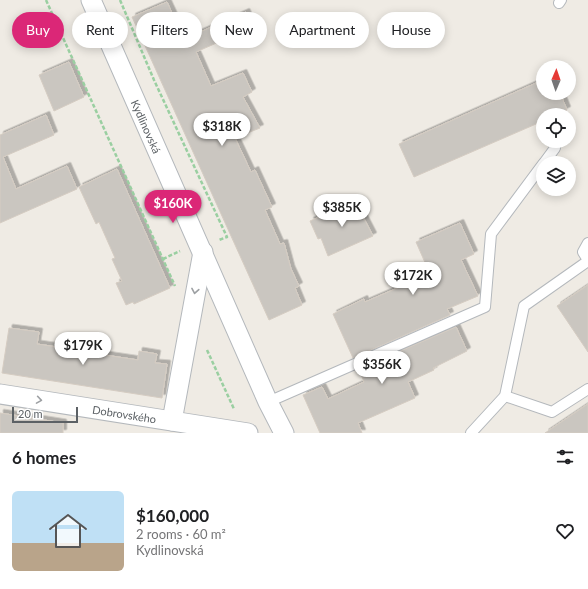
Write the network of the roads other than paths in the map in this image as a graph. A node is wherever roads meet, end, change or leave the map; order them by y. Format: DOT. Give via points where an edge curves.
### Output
graph roads {
  1 [pos="91,0"];
  2 [pos="555,148"];
  3 [pos="549,156"];
  4 [pos="536,173"];
  5 [pos="588,243"];
  6 [pos="209,247"];
  7 [pos="588,260"];
  8 [pos="588,389"];
  9 [pos="0,394"];
  10 [pos="506,396"];
  11 [pos="268,402"];
  12 [pos="172,421"];
  13 [pos="248,433"];
  14 [pos="284,433"];
  15 [pos="471,433"];
  1 -- 6 [label="street, Kydlinovská"];
  2 -- 3 [label="lane"];
  4 -- 11 [label="lane" via="490,234 485,307"];
  5 -- 7 [label="lane" via="582,252"];
  6 -- 11 [label="street, Kydlinovská"];
  6 -- 12 [label="street, one-way"];
  7 -- 10 [label="lane" via="524,306"];
  8 -- 10 [label="lane" via="552,412"];
  9 -- 12 [label="street, Dobrovského, one-way"];
  10 -- 15 [label="lane"];
  11 -- 14 [label="street, Kydlinovská"];
  12 -- 13 [label="street, Dobrovského"];
}
